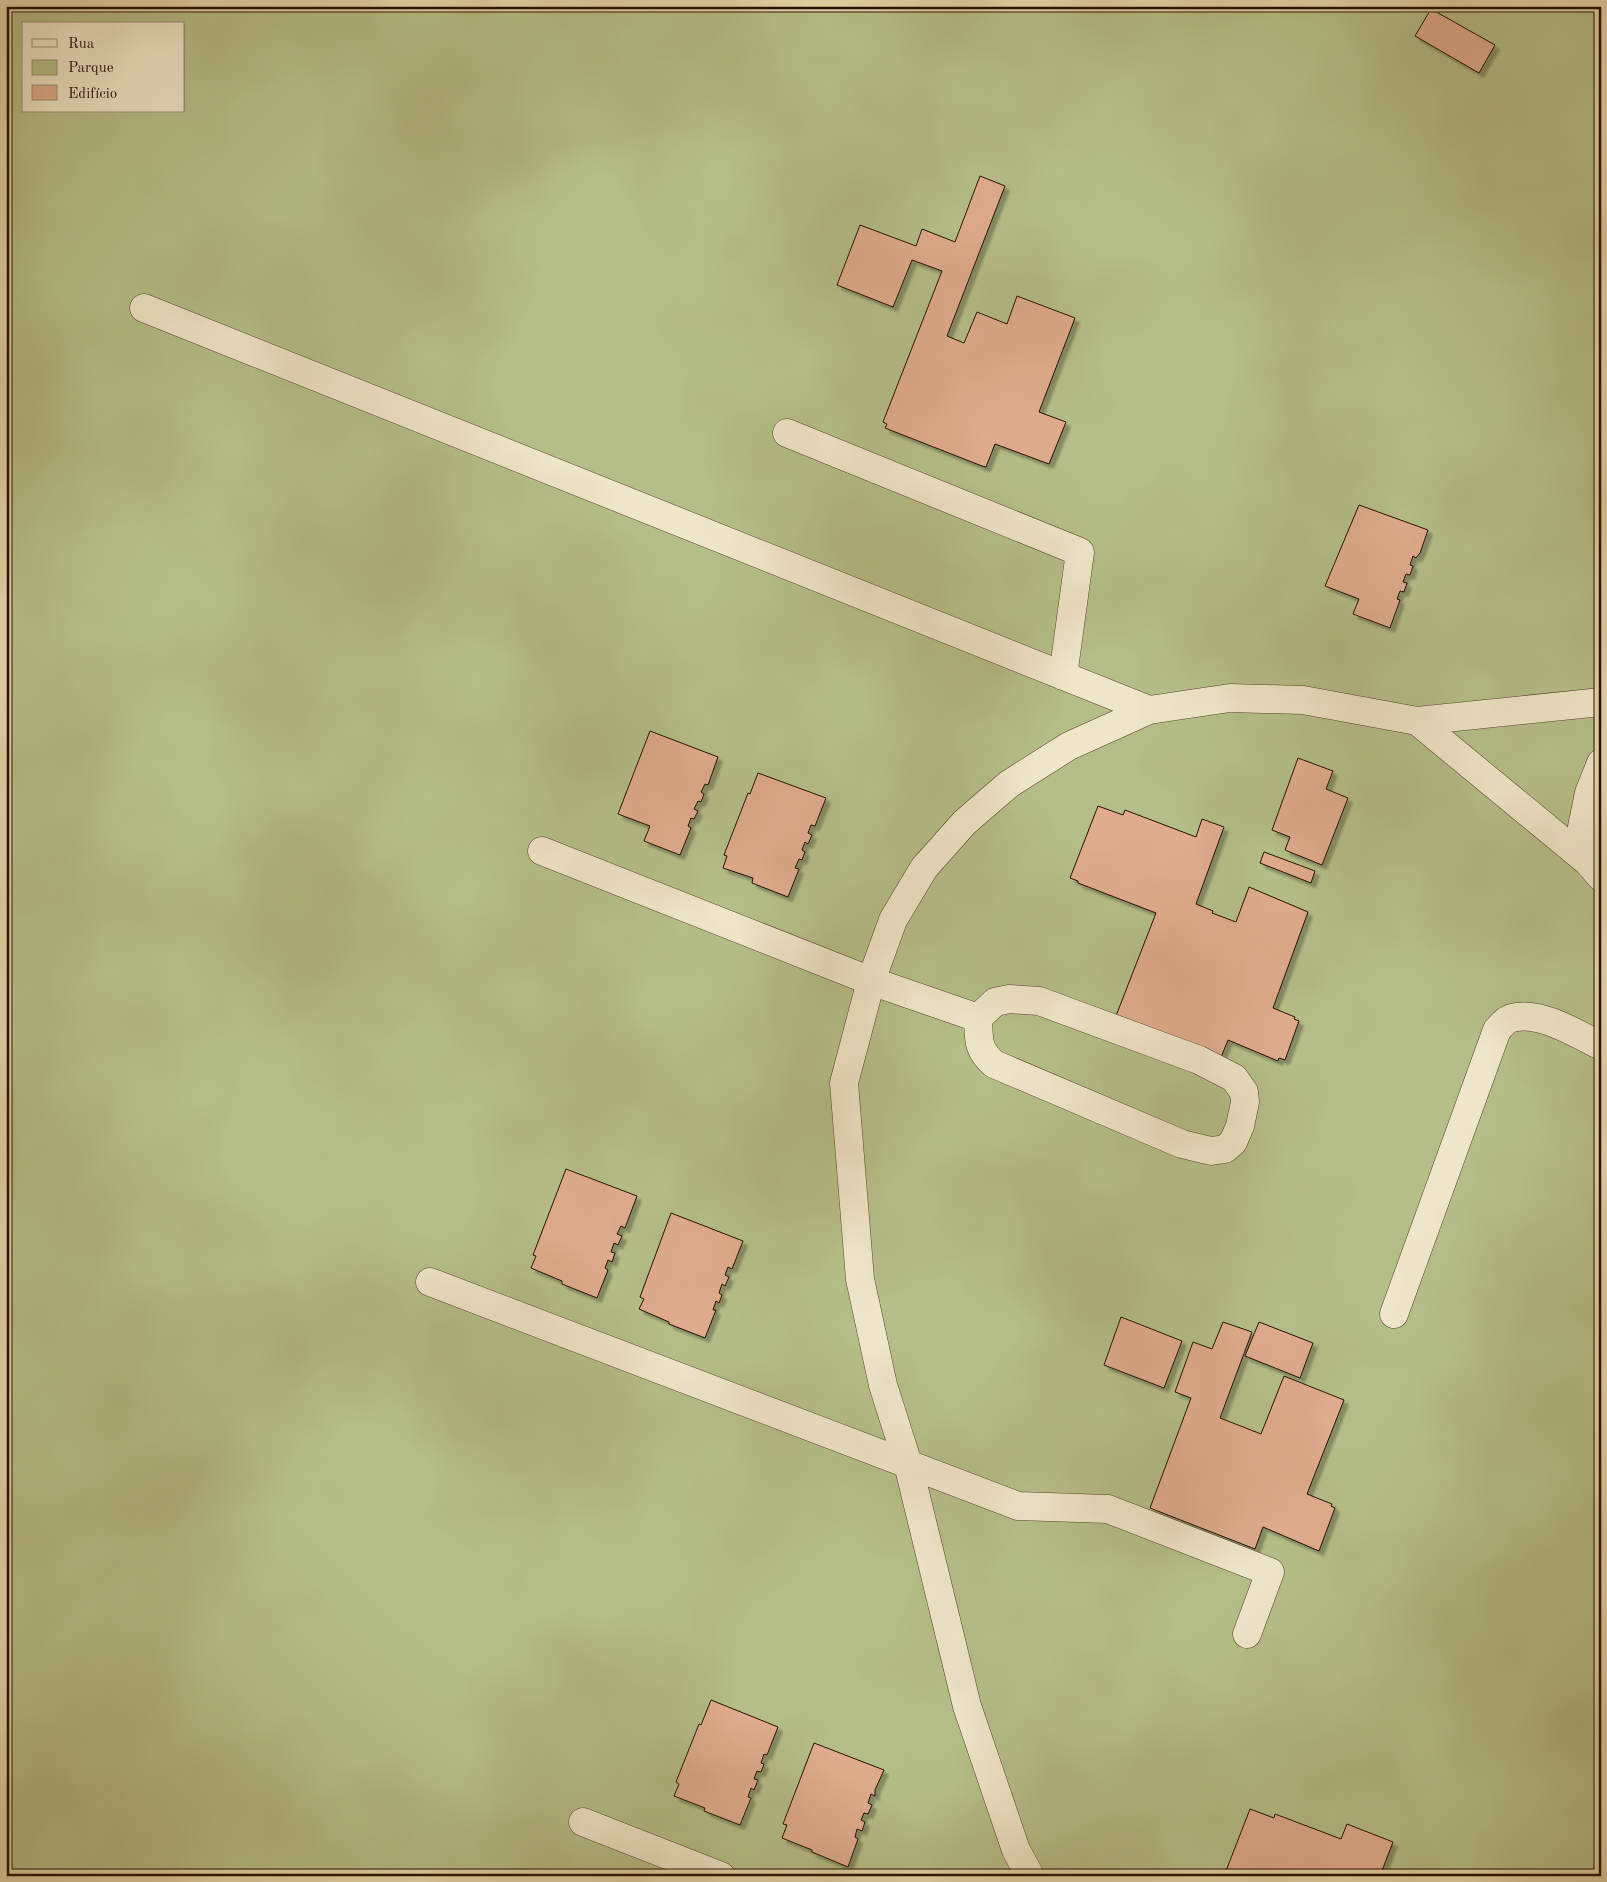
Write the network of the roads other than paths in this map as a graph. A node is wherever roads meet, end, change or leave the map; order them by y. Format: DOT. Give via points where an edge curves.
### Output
graph roads {
  1 [pos="144,308"];
  2 [pos="787,433"];
  3 [pos="1063,676"];
  4 [pos="1601,702"];
  5 [pos="1149,710"];
  6 [pos="1416,721"];
  7 [pos="1601,762"];
  8 [pos="542,851"];
  9 [pos="1594,870"];
  10 [pos="871,981"];
  11 [pos="978,1018"];
  12 [pos="1601,1046"];
  13 [pos="430,1282"];
  14 [pos="1394,1314"];
  15 [pos="908,1464"];
  16 [pos="1247,1634"];
  17 [pos="582,1822"];
  18 [pos="720,1876"];
  19 [pos="1030,1876"];
  1 -- 3 [label="street"];
  2 -- 3 [label="street" via="1080,552"];
  3 -- 5 [label="street"];
  4 -- 6 [label="street"];
  5 -- 6 [label="street" via="1230,698 1303,700"];
  5 -- 10 [label="street" via="1069,746 1008,784 965,822 924,868 893,920"];
  6 -- 9 [label="street"];
  7 -- 9 [label="street" via="1589,793 1582,827"];
  8 -- 10 [label="street"];
  10 -- 11 [label="street"];
  10 -- 15 [label="street" via="844,1083 850,1170 860,1279 883,1385"];
  11 -- 11 [label="street" via="995,1002 1009,999 1039,1001 1199,1060 1234,1078 1244,1092 1243,1115 1233,1142 1225,1149 1211,1151 1182,1144 994,1064 983,1054"];
  12 -- 14 [label="street" via="1559,1025 1522,1016 1510,1018 1497,1030"];
  13 -- 15 [label="street"];
  15 -- 16 [label="street" via="1018,1506 1108,1509 1270,1572"];
  15 -- 19 [label="street" via="967,1706 1016,1850"];
  17 -- 18 [label="street"];
}
